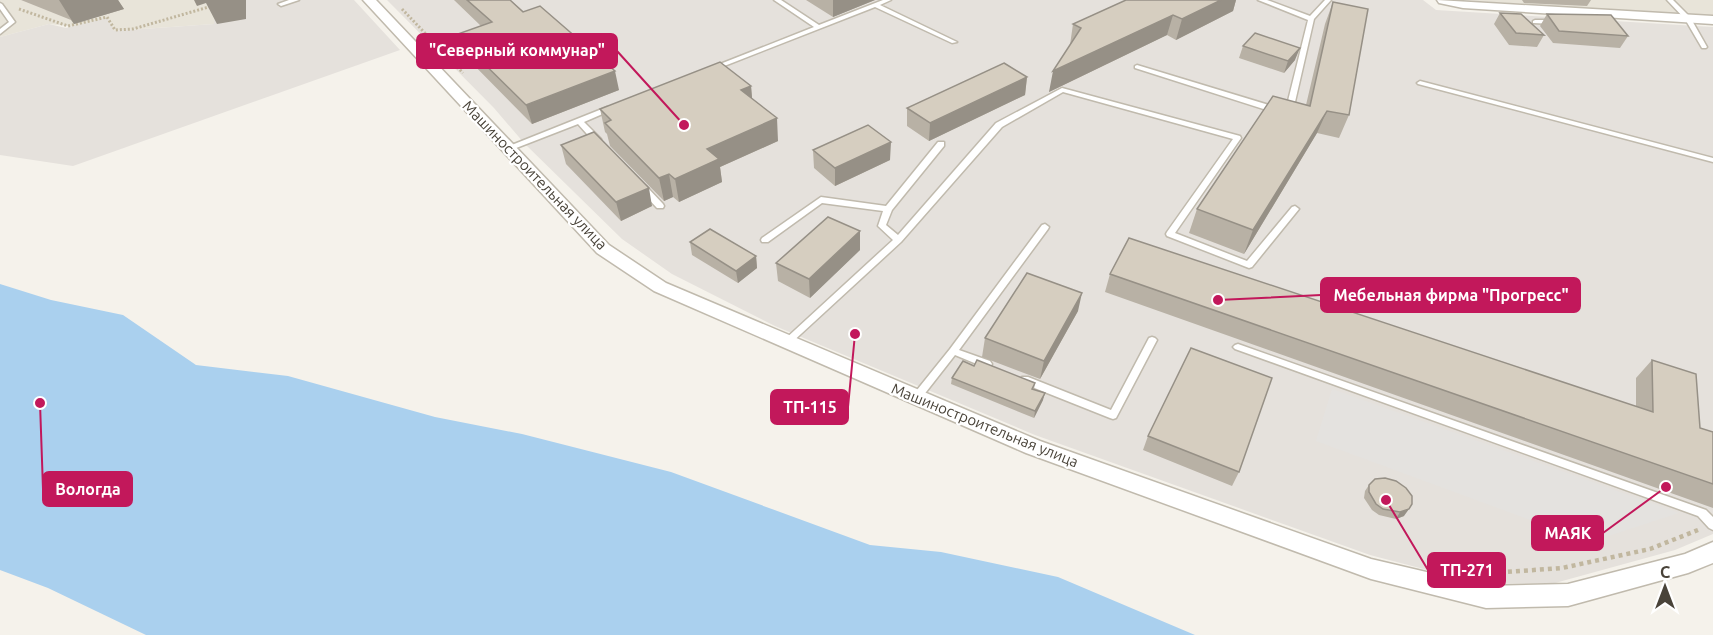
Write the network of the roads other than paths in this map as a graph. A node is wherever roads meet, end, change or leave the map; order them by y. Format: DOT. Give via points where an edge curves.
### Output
graph roads {
  1 [pos="296,0"];
  2 [pos="369,0"];
  3 [pos="777,0"];
  4 [pos="888,0"];
  5 [pos="1261,0"];
  6 [pos="1328,0"];
  7 [pos="1443,0"];
  8 [pos="1670,0"];
  9 [pos="281,4"];
  10 [pos="0,5"];
  11 [pos="875,5"];
  12 [pos="1551,10"];
  13 [pos="1688,18"];
  14 [pos="1311,19"];
  15 [pos="1713,20"];
  16 [pos="1535,22"];
  17 [pos="818,27"];
  18 [pos="0,32"];
  19 [pos="954,42"];
  20 [pos="1704,47"];
  21 [pos="1137,67"];
  22 [pos="701,73"];
  23 [pos="1420,83"];
  24 [pos="618,106"];
  25 [pos="579,121"];
  26 [pos="941,144"];
  27 [pos="603,146"];
  28 [pos="508,148"];
  29 [pos="1713,160"];
  30 [pos="636,180"];
  31 [pos="660,206"];
  32 [pos="888,209"];
  33 [pos="1295,209"];
  34 [pos="1045,227"];
  35 [pos="765,240"];
  36 [pos="898,240"];
  37 [pos="1152,340"];
  38 [pos="786,343"];
  39 [pos="1238,347"];
  40 [pos="953,351"];
  41 [pos="996,368"];
  42 [pos="1017,376"];
  43 [pos="916,398"];
  44 [pos="1713,524"];
  45 [pos="1713,552"];
  1 -- 9 [label="lane"];
  2 -- 28 [label="street, Машиностроительная улица"];
  3 -- 17 [label="lane"];
  4 -- 11 [label="lane"];
  5 -- 14 [label="lane"];
  6 -- 14 [label="lane"];
  7 -- 12 [label="street"];
  8 -- 13 [label="lane"];
  10 -- 18 [label="lane" via="12,22"];
  11 -- 17 [label="lane"];
  11 -- 19 [label="lane"];
  12 -- 13 [label="street"];
  12 -- 16 [label="lane" via="1563,23"];
  13 -- 15 [label="street"];
  13 -- 20 [label="lane"];
  14 -- 21 [label="lane" via="1289,113"];
  17 -- 22 [label="lane"];
  23 -- 29 [label="lane"];
  24 -- 25 [label="lane"];
  25 -- 27 [label="lane"];
  25 -- 28 [label="lane"];
  26 -- 32 [label="lane"];
  28 -- 38 [label="street, Машиностроительная улица" via="603,249 660,287"];
  30 -- 31 [label="lane"];
  32 -- 35 [label="lane" via="821,200"];
  32 -- 36 [label="lane" via="882,226"];
  33 -- 36 [label="lane" via="1249,265 1170,234 1237,138 1062,90 999,124"];
  34 -- 40 [label="lane"];
  36 -- 38 [label="lane"];
  37 -- 42 [label="lane" via="1113,415"];
  38 -- 43 [label="street, Машиностроительная улица"];
  39 -- 44 [label="lane" via="1702,513"];
  40 -- 41 [label="lane"];
  40 -- 43 [label="lane"];
  43 -- 45 [label="street, Машиностроительная улица" via="1033,447 1371,569 1486,597 1568,595"];
}
